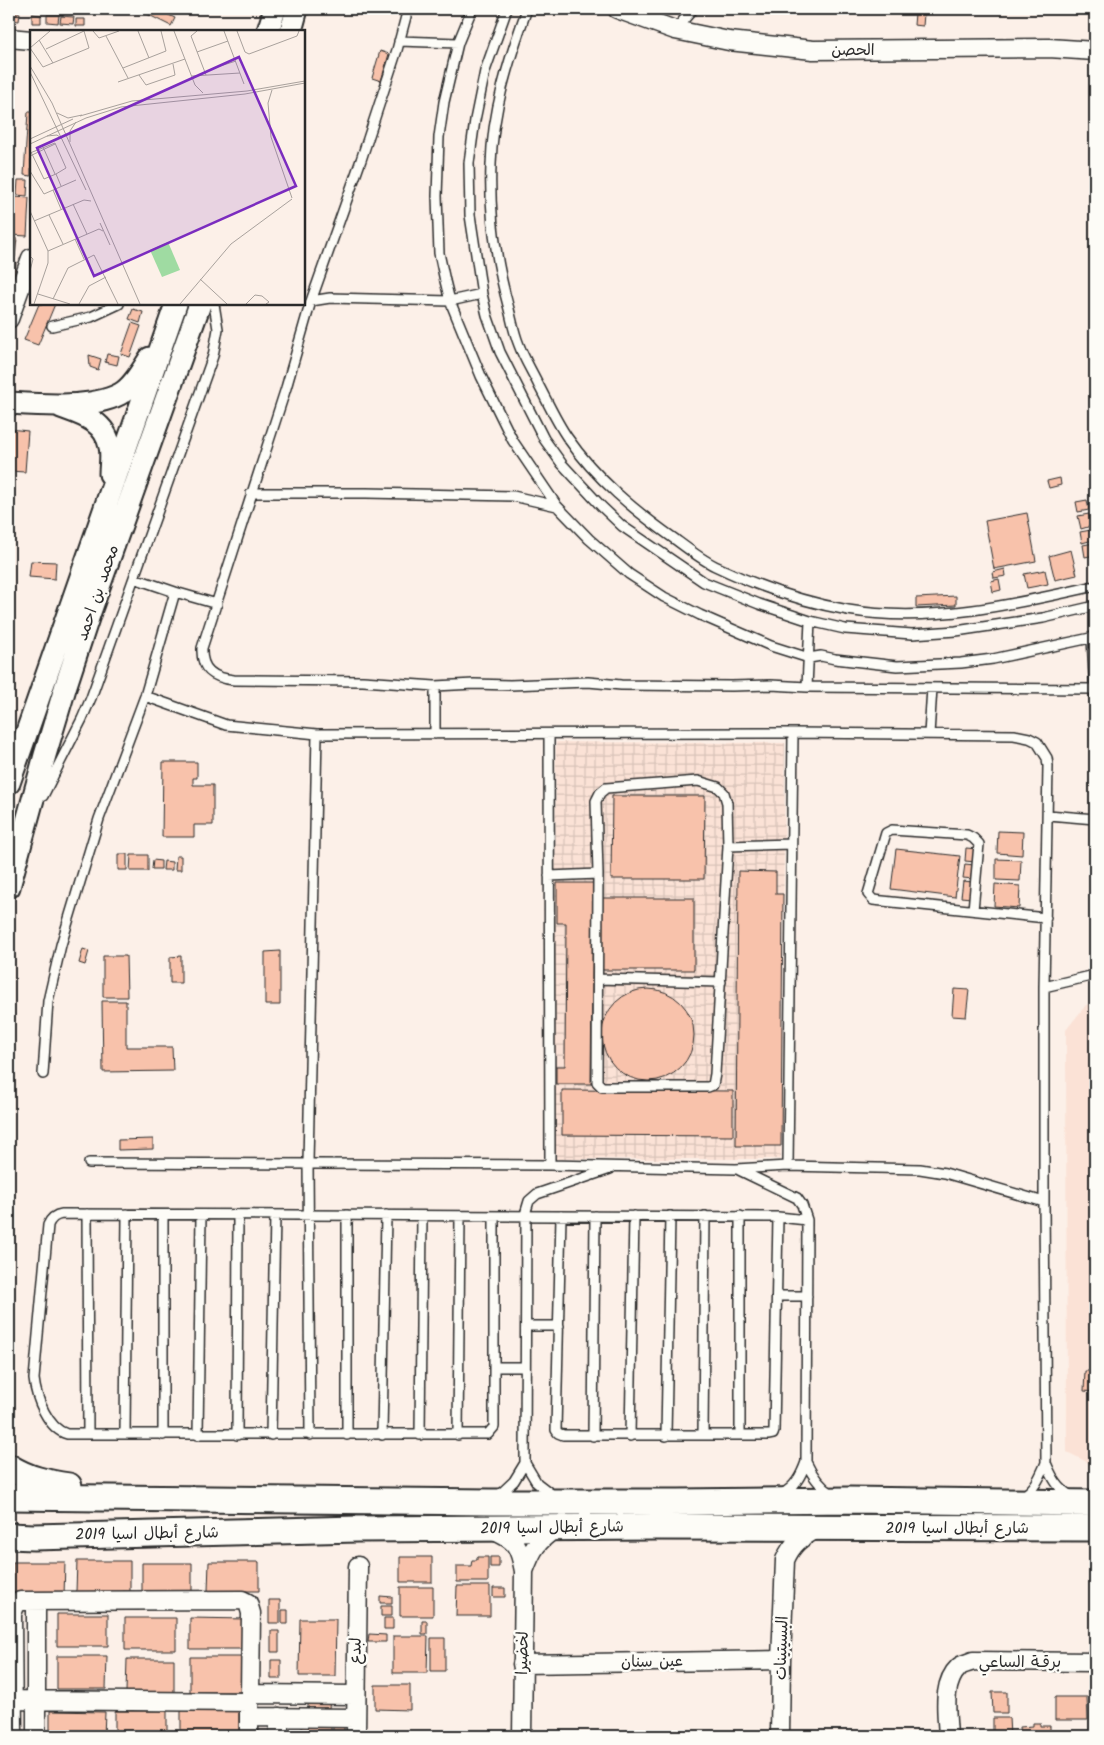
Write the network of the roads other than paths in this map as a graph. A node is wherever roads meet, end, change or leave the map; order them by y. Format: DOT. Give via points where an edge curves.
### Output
graph roads {
  1 [pos="274,9"];
  2 [pos="297,9"];
  3 [pos="302,9"];
  4 [pos="408,9"];
  5 [pos="472,9"];
  6 [pos="507,9"];
  7 [pos="527,9"];
  8 [pos="534,9"];
  9 [pos="617,9"];
  10 [pos="693,9"];
  11 [pos="268,30"];
  12 [pos="292,30"];
  13 [pos="292,30"];
  14 [pos="675,30"];
  15 [pos="519,31"];
  16 [pos="30,40"];
  17 [pos="399,41"];
  18 [pos="9,43"];
  19 [pos="458,43"];
  20 [pos="1095,51"];
  21 [pos="30,260"];
  22 [pos="482,294"];
  23 [pos="13,297"];
  24 [pos="450,301"];
  25 [pos="311,302"];
  26 [pos="117,305"];
  27 [pos="176,305"];
  28 [pos="200,305"];
  29 [pos="214,305"];
  30 [pos="9,319"];
  31 [pos="52,326"];
  32 [pos="163,341"];
  33 [pos="9,403"];
  34 [pos="58,406"];
  35 [pos="109,494"];
  36 [pos="251,494"];
  37 [pos="557,506"];
  38 [pos="134,578"];
  39 [pos="1095,586"];
  40 [pos="175,592"];
  41 [pos="217,604"];
  42 [pos="1095,606"];
  43 [pos="810,621"];
  44 [pos="1093,637"];
  45 [pos="809,658"];
  46 [pos="435,686"];
  47 [pos="807,687"];
  48 [pos="932,688"];
  49 [pos="1095,689"];
  50 [pos="145,696"];
  51 [pos="1095,697"];
  52 [pos="792,733"];
  53 [pos="317,734"];
  54 [pos="435,734"];
  55 [pos="549,734"];
  56 [pos="928,734"];
  57 [pos="9,783"];
  58 [pos="1048,815"];
  59 [pos="1095,819"];
  60 [pos="25,829"];
  61 [pos="791,844"];
  62 [pos="728,846"];
  63 [pos="598,874"];
  64 [pos="549,876"];
  65 [pos="9,887"];
  66 [pos="973,910"];
  67 [pos="1046,918"];
  68 [pos="1095,975"];
  69 [pos="598,979"];
  70 [pos="720,982"];
  71 [pos="1044,987"];
  72 [pos="43,1074"];
  73 [pos="88,1163"];
  74 [pos="308,1163"];
  75 [pos="550,1165"];
  76 [pos="617,1166"];
  77 [pos="788,1166"];
  78 [pos="736,1169"];
  79 [pos="1044,1202"];
  80 [pos="87,1214"];
  81 [pos="127,1214"];
  82 [pos="163,1215"];
  83 [pos="201,1215"];
  84 [pos="238,1215"];
  85 [pos="275,1215"];
  86 [pos="309,1215"];
  87 [pos="347,1215"];
  88 [pos="386,1215"];
  89 [pos="422,1216"];
  90 [pos="460,1216"];
  91 [pos="494,1216"];
  92 [pos="526,1216"];
  93 [pos="560,1216"];
  94 [pos="595,1216"];
  95 [pos="634,1216"];
  96 [pos="670,1216"];
  97 [pos="705,1216"];
  98 [pos="740,1216"];
  99 [pos="778,1216"];
  100 [pos="807,1220"];
  101 [pos="777,1296"];
  102 [pos="807,1296"];
  103 [pos="526,1326"];
  104 [pos="559,1326"];
  105 [pos="495,1367"];
  106 [pos="525,1368"];
  107 [pos="88,1434"];
  108 [pos="125,1434"];
  109 [pos="163,1434"];
  110 [pos="198,1434"];
  111 [pos="237,1434"];
  112 [pos="271,1435"];
  113 [pos="310,1435"];
  114 [pos="347,1435"];
  115 [pos="382,1435"];
  116 [pos="420,1435"];
  117 [pos="458,1435"];
  118 [pos="740,1435"];
  119 [pos="594,1436"];
  120 [pos="630,1436"];
  121 [pos="666,1436"];
  122 [pos="703,1436"];
  123 [pos="806,1462"];
  124 [pos="525,1463"];
  125 [pos="1046,1463"];
  126 [pos="9,1467"];
  127 [pos="9,1497"];
  128 [pos="107,1498"];
  129 [pos="165,1498"];
  130 [pos="849,1500"];
  131 [pos="566,1501"];
  132 [pos="766,1501"];
  133 [pos="491,1502"];
  134 [pos="1013,1503"];
  135 [pos="1091,1503"];
  136 [pos="9,1507"];
  137 [pos="556,1528"];
  138 [pos="754,1528"];
  139 [pos="818,1528"];
  140 [pos="1095,1528"];
  141 [pos="490,1529"];
  142 [pos="9,1536"];
  143 [pos="34,1537"];
  144 [pos="9,1540"];
  145 [pos="785,1560"];
  146 [pos="358,1566"];
  147 [pos="524,1571"];
  148 [pos="36,1601"];
  149 [pos="781,1660"];
  150 [pos="1095,1662"];
  151 [pos="522,1664"];
  152 [pos="355,1695"];
  153 [pos="13,1700"];
  154 [pos="35,1700"];
  155 [pos="249,1704"];
  156 [pos="279,1717"];
  157 [pos="355,1718"];
  158 [pos="13,1736"];
  159 [pos="36,1736"];
  160 [pos="249,1736"];
  161 [pos="279,1736"];
  162 [pos="356,1736"];
  163 [pos="522,1736"];
  164 [pos="780,1736"];
  165 [pos="948,1736"];
  1 -- 11 [label="street"];
  2 -- 12 [label="street"];
  3 -- 13 [label="street"];
  4 -- 17 [label="lane"];
  5 -- 19 [label="lane"];
  6 -- 22 [label="lane" via="485,71 469,163 470,215"];
  7 -- 15 [label="lane"];
  8 -- 15 [label="lane"];
  9 -- 14 [label="street, الحصن"];
  10 -- 14 [label="lane"];
  14 -- 20 [label="street, الحصن" via="813,50 1049,48"];
  15 -- 39 [label="lane" via="499,99 493,140 491,211 494,242 518,344 566,436 610,487 648,520 713,564 795,597 848,610 947,613"];
  16 -- 18 [label="street"];
  17 -- 19 [label="lane"];
  17 -- 25 [label="lane"];
  19 -- 24 [label="lane" via="439,137 437,196 440,253"];
  21 -- 23 [label="street"];
  22 -- 24 [label="lane"];
  22 -- 43 [label="lane" via="500,352 544,439 601,506 622,526 704,582"];
  23 -- 30 [label="street"];
  24 -- 25 [label="lane" via="330,298"];
  24 -- 37 [label="lane" via="481,376 513,441"];
  25 -- 36 [label="lane"];
  26 -- 31 [label="lane" via="90,317"];
  27 -- 32 [label="street, محمد بن احمد"];
  28 -- 60 [label="street, محمد بن احمد" via="90,612"];
  29 -- 38 [label="lane" via="218,329 213,356"];
  32 -- 34 [label="street" via="121,393 102,400"];
  32 -- 35 [label="street, محمد بن احمد"];
  33 -- 34 [label="street"];
  34 -- 35 [label="street" via="89,417 102,429 110,447"];
  35 -- 57 [label="street, محمد بن احمد"];
  36 -- 37 [label="lane" via="513,496"];
  36 -- 41 [label="lane"];
  37 -- 45 [label="lane" via="616,563 664,597 771,646"];
  38 -- 40 [label="lane"];
  38 -- 60 [label="lane" via="87,708"];
  40 -- 41 [label="lane"];
  40 -- 50 [label="lane"];
  41 -- 46 [label="lane" via="201,656 208,670 216,676 234,680 363,681"];
  42 -- 43 [label="lane" via="1043,618 912,634 844,629"];
  43 -- 45 [label="lane"];
  44 -- 45 [label="lane" via="961,663 897,666 821,656"];
  44 -- 49 [label="lane"];
  45 -- 47 [label="lane"];
  46 -- 47 [label="lane" via="588,682"];
  46 -- 54 [label="lane"];
  47 -- 48 [label="lane"];
  48 -- 49 [label="lane"];
  48 -- 56 [label="lane"];
  49 -- 51 [label="lane"];
  50 -- 53 [label="lane" via="226,725"];
  50 -- 72 [label="lane" via="99,819 60,945 48,1001"];
  52 -- 55 [label="lane"];
  52 -- 56 [label="lane"];
  52 -- 61 [label="lane"];
  53 -- 54 [label="lane"];
  53 -- 74 [label="lane"];
  54 -- 55 [label="lane"];
  55 -- 64 [label="lane"];
  56 -- 58 [label="lane" via="1014,735 1037,742 1047,758"];
  58 -- 59 [label="lane"];
  58 -- 67 [label="lane"];
  60 -- 65 [label="street, محمد بن احمد"];
  61 -- 62 [label="lane"];
  61 -- 77 [label="lane"];
  62 -- 63 [label="lane" via="727,803 718,787 698,781 606,788 596,801"];
  62 -- 70 [label="lane"];
  63 -- 64 [label="lane"];
  63 -- 69 [label="lane"];
  64 -- 75 [label="lane"];
  66 -- 66 [label="lane" via="873,900 868,894 886,833 892,830 973,838 979,844"];
  66 -- 67 [label="lane"];
  67 -- 71 [label="lane"];
  68 -- 71 [label="lane"];
  69 -- 70 [label="lane"];
  69 -- 70 [label="lane" via="597,1082 602,1087 714,1085"];
  71 -- 79 [label="lane"];
  73 -- 74 [label="lane"];
  74 -- 75 [label="lane"];
  74 -- 86 [label="lane"];
  75 -- 76 [label="lane"];
  76 -- 78 [label="lane"];
  76 -- 92 [label="lane" via="537,1194 527,1206"];
  77 -- 78 [label="lane"];
  77 -- 79 [label="lane" via="928,1170"];
  78 -- 100 [label="lane" via="797,1198"];
  79 -- 125 [label="lane"];
  80 -- 81 [label="lane"];
  80 -- 107 [label="lane"];
  80 -- 107 [label="lane" via="57,1215 48,1225 34,1379 37,1395 52,1425 67,1434"];
  81 -- 82 [label="lane"];
  81 -- 108 [label="lane"];
  82 -- 83 [label="lane"];
  82 -- 109 [label="lane"];
  83 -- 84 [label="lane"];
  83 -- 110 [label="lane"];
  84 -- 85 [label="lane"];
  84 -- 111 [label="lane"];
  85 -- 86 [label="lane"];
  85 -- 112 [label="lane"];
  86 -- 87 [label="lane"];
  86 -- 113 [label="lane"];
  87 -- 88 [label="lane"];
  87 -- 114 [label="lane"];
  88 -- 89 [label="lane"];
  88 -- 115 [label="lane"];
  89 -- 90 [label="lane"];
  89 -- 116 [label="lane"];
  90 -- 91 [label="lane"];
  90 -- 117 [label="lane"];
  91 -- 92 [label="lane"];
  91 -- 105 [label="lane"];
  92 -- 93 [label="lane"];
  92 -- 103 [label="lane"];
  93 -- 94 [label="lane"];
  93 -- 104 [label="lane"];
  94 -- 95 [label="lane"];
  94 -- 119 [label="lane"];
  95 -- 96 [label="lane"];
  95 -- 120 [label="lane"];
  96 -- 97 [label="lane"];
  96 -- 121 [label="lane"];
  97 -- 98 [label="lane"];
  97 -- 122 [label="lane"];
  98 -- 99 [label="lane"];
  98 -- 118 [label="lane"];
  99 -- 100 [label="lane"];
  99 -- 101 [label="lane"];
  100 -- 102 [label="lane"];
  101 -- 102 [label="lane"];
  101 -- 118 [label="lane" via="774,1431 770,1435"];
  102 -- 123 [label="lane"];
  103 -- 104 [label="lane"];
  103 -- 106 [label="lane"];
  104 -- 119 [label="lane" via="556,1430 562,1435"];
  105 -- 106 [label="lane"];
  105 -- 117 [label="lane" via="493,1430 488,1434"];
  106 -- 124 [label="lane"];
  107 -- 108 [label="lane"];
  108 -- 109 [label="lane"];
  109 -- 110 [label="lane"];
  110 -- 111 [label="lane"];
  111 -- 112 [label="lane"];
  112 -- 113 [label="lane"];
  113 -- 114 [label="lane"];
  114 -- 115 [label="lane"];
  115 -- 116 [label="lane"];
  116 -- 117 [label="lane"];
  118 -- 122 [label="lane"];
  119 -- 120 [label="lane"];
  120 -- 121 [label="lane"];
  121 -- 122 [label="lane"];
  123 -- 130 [label="lane" via="810,1473 822,1487"];
  123 -- 132 [label="lane" via="796,1483 787,1492"];
  124 -- 131 [label="lane" via="541,1486"];
  124 -- 133 [label="lane" via="514,1481"];
  125 -- 134 [label="lane" via="1031,1491"];
  125 -- 135 [label="lane" via="1054,1482 1067,1494"];
  126 -- 129 [label="main road" via="45,1483 147,1493"];
  127 -- 128 [label="main road, شارع أبطال اسيا 2019"];
  128 -- 129 [label="main road, شارع أبطال اسيا 2019"];
  128 -- 136 [label="main road" via="88,1507"];
  129 -- 133 [label="main road, شارع أبطال اسيا 2019"];
  130 -- 132 [label="main road, شارع أبطال اسيا 2019"];
  130 -- 134 [label="main road, شارع أبطال اسيا 2019"];
  131 -- 132 [label="main road, شارع أبطال اسيا 2019"];
  131 -- 133 [label="main road, شارع أبطال اسيا 2019"];
  134 -- 135 [label="main road, شارع أبطال اسيا 2019"];
  137 -- 138 [label="main road, شارع أبطال اسيا 2019"];
  137 -- 141 [label="main road, شارع أبطال اسيا 2019"];
  137 -- 147 [label="street, لخضيرا" via="542,1538"];
  138 -- 139 [label="main road, شارع أبطال اسيا 2019"];
  138 -- 145 [label="street" via="779,1544"];
  139 -- 140 [label="main road, شارع أبطال اسيا 2019"];
  139 -- 145 [label="street" via="799,1539"];
  141 -- 143 [label="main road, شارع أبطال اسيا 2019"];
  141 -- 147 [label="street, لخضيرا" via="507,1536 520,1550"];
  142 -- 143 [label="main road, شارع أبطال اسيا 2019"];
  143 -- 144 [label="main road"];
  145 -- 149 [label="street, البسيتينات"];
  146 -- 152 [label="street, لبدع"];
  147 -- 151 [label="street, لخضيرا"];
  148 -- 153 [label="street" via="20,1601 12,1614"];
  148 -- 154 [label="street"];
  148 -- 155 [label="street" via="242,1600 248,1603 251,1613"];
  149 -- 151 [label="street, عين سنان"];
  149 -- 164 [label="street, البسيتينات"];
  150 -- 165 [label="street, برقـة الساعي" via="973,1661 960,1666 951,1678 946,1694"];
  151 -- 163 [label="street, لخضيرا"];
  152 -- 155 [label="street"];
  152 -- 157 [label="street, لبدع"];
  153 -- 154 [label="street"];
  153 -- 158 [label="street"];
  154 -- 155 [label="street"];
  154 -- 159 [label="street"];
  155 -- 156 [label="street"];
  155 -- 160 [label="street"];
  156 -- 157 [label="street"];
  156 -- 161 [label="street"];
  157 -- 162 [label="street, لبدع"];
}
